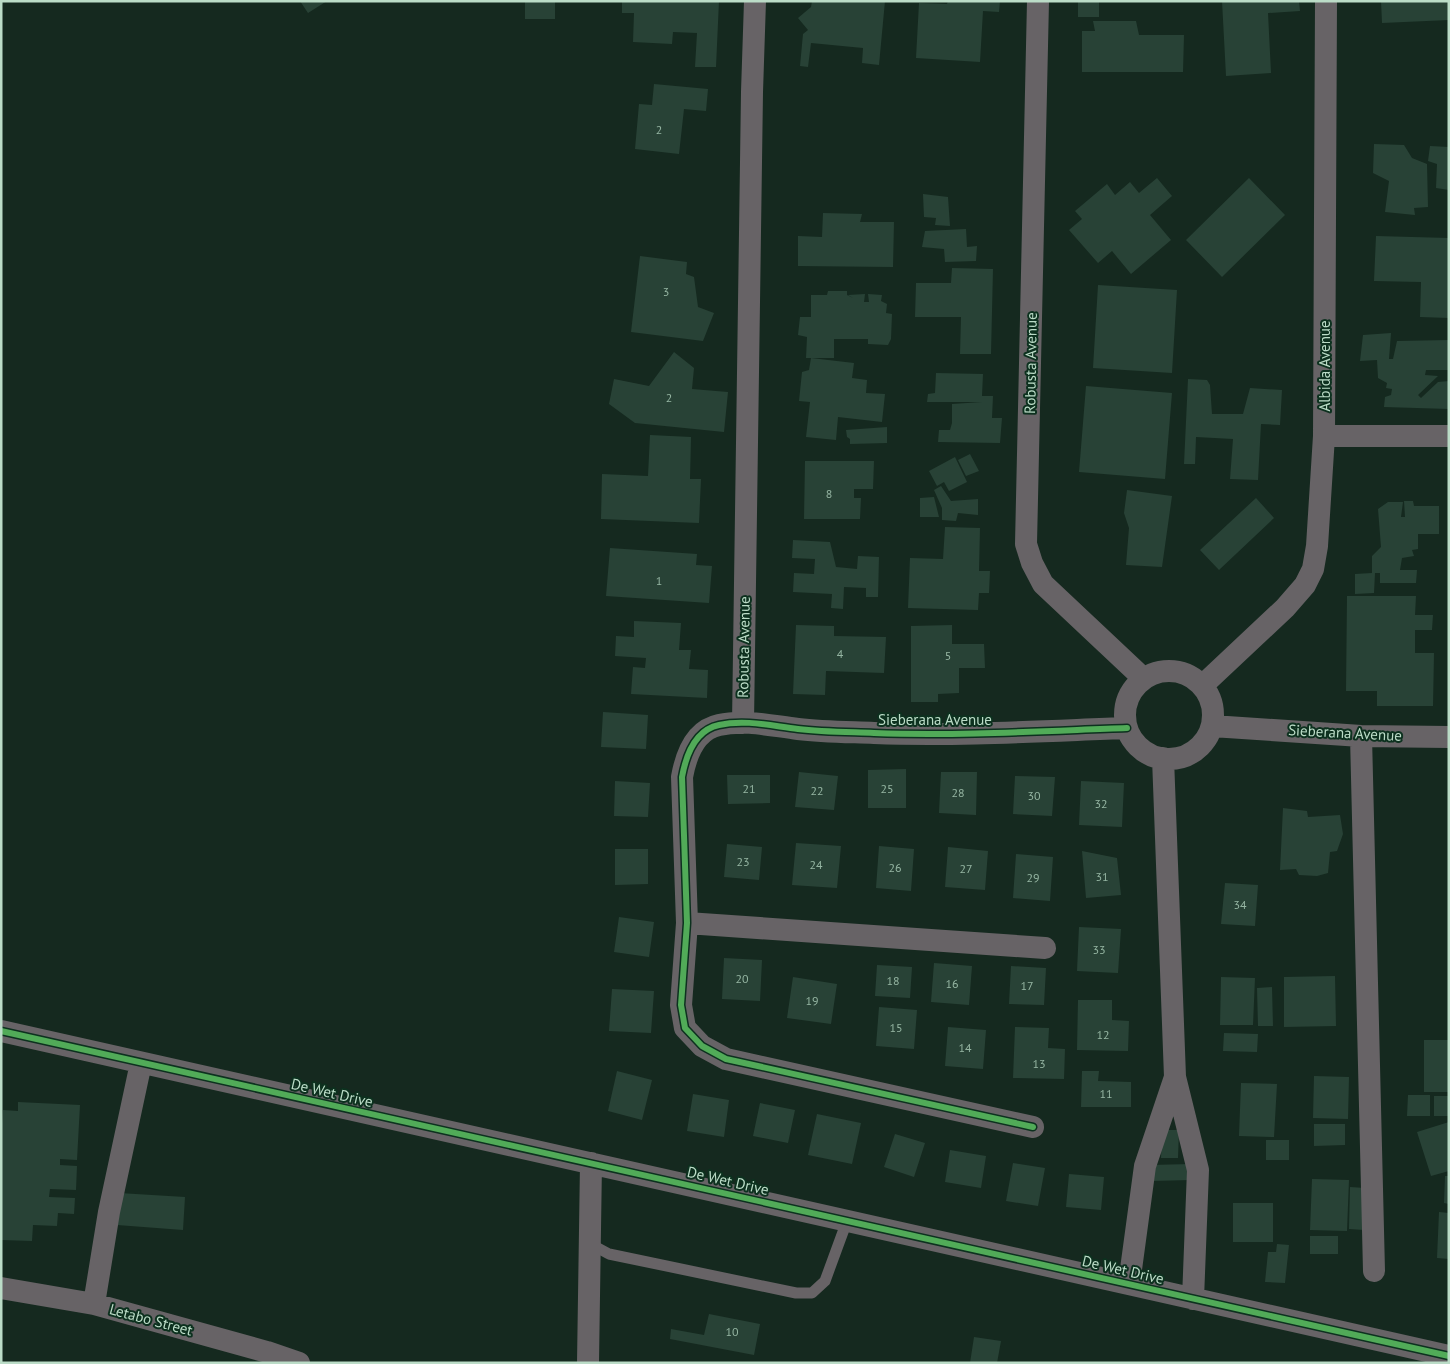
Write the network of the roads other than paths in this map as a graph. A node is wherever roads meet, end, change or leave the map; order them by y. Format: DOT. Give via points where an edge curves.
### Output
graph roads {
  1 [pos="755,1"];
  2 [pos="1038,1"];
  3 [pos="1326,1"];
  4 [pos="1324,436"];
  5 [pos="1449,436"];
  6 [pos="1144,679"];
  7 [pos="1203,686"];
  8 [pos="742,723"];
  9 [pos="1212,726"];
  10 [pos="1127,728"];
  11 [pos="1362,736"];
  12 [pos="1449,736"];
  13 [pos="1163,758"];
  14 [pos="687,923"];
  15 [pos="1045,948"];
  16 [pos="1,1031"];
  17 [pos="141,1063"];
  18 [pos="1175,1077"];
  19 [pos="1033,1127"];
  20 [pos="591,1163"];
  21 [pos="846,1221"];
  22 [pos="590,1234"];
  23 [pos="1374,1271"];
  24 [pos="1129,1284"];
  25 [pos="1,1288"];
  26 [pos="1193,1299"];
  27 [pos="94,1304"];
  28 [pos="1449,1356"];
  29 [pos="299,1363"];
  30 [pos="588,1363"];
  1 -- 8 [label="street, Robusta Avenue"];
  2 -- 6 [label="street, Robusta Avenue" via="1026,544 1043,584"];
  3 -- 4 [label="street, Albida Avenue"];
  4 -- 5 [label="street"];
  4 -- 7 [label="street, Albida Avenue" via="1313,569 1305,585 1285,608"];
  6 -- 7 [label="street" via="1164,670 1185,673"];
  6 -- 10 [label="street" via="1128,700"];
  7 -- 9 [label="street" via="1212,704"];
  8 -- 10 [label="street, Sieberana Avenue" via="799,730 874,733 954,734"];
  8 -- 14 [label="street, Sieberana Avenue" via="718,725 704,731 685,758 682,776"];
  9 -- 11 [label="street, Sieberana Avenue"];
  9 -- 13 [label="street" via="1200,746 1191,753"];
  10 -- 13 [label="street" via="1135,742 1148,753"];
  11 -- 12 [label="street, Sieberana Avenue"];
  11 -- 23 [label="street"];
  13 -- 18 [label="street"];
  14 -- 15 [label="street"];
  14 -- 19 [label="street, Sieberana Avenue" via="681,1005 685,1028 702,1046 726,1060"];
  16 -- 17 [label="street, De Wet Drive"];
  17 -- 20 [label="street, De Wet Drive"];
  17 -- 27 [label="street" via="109,1212"];
  18 -- 24 [label="street" via="1145,1166"];
  18 -- 26 [label="street" via="1198,1170"];
  20 -- 21 [label="street, De Wet Drive"];
  20 -- 22 [label="street"];
  21 -- 22 [label="lane" via="825,1281 812,1293 796,1293 609,1254 596,1247"];
  21 -- 24 [label="street, De Wet Drive"];
  22 -- 30 [label="street"];
  24 -- 26 [label="street, De Wet Drive"];
  25 -- 27 [label="street, Letabo Street"];
  26 -- 28 [label="street, De Wet Drive"];
  27 -- 29 [label="street, Letabo Street"];
}
